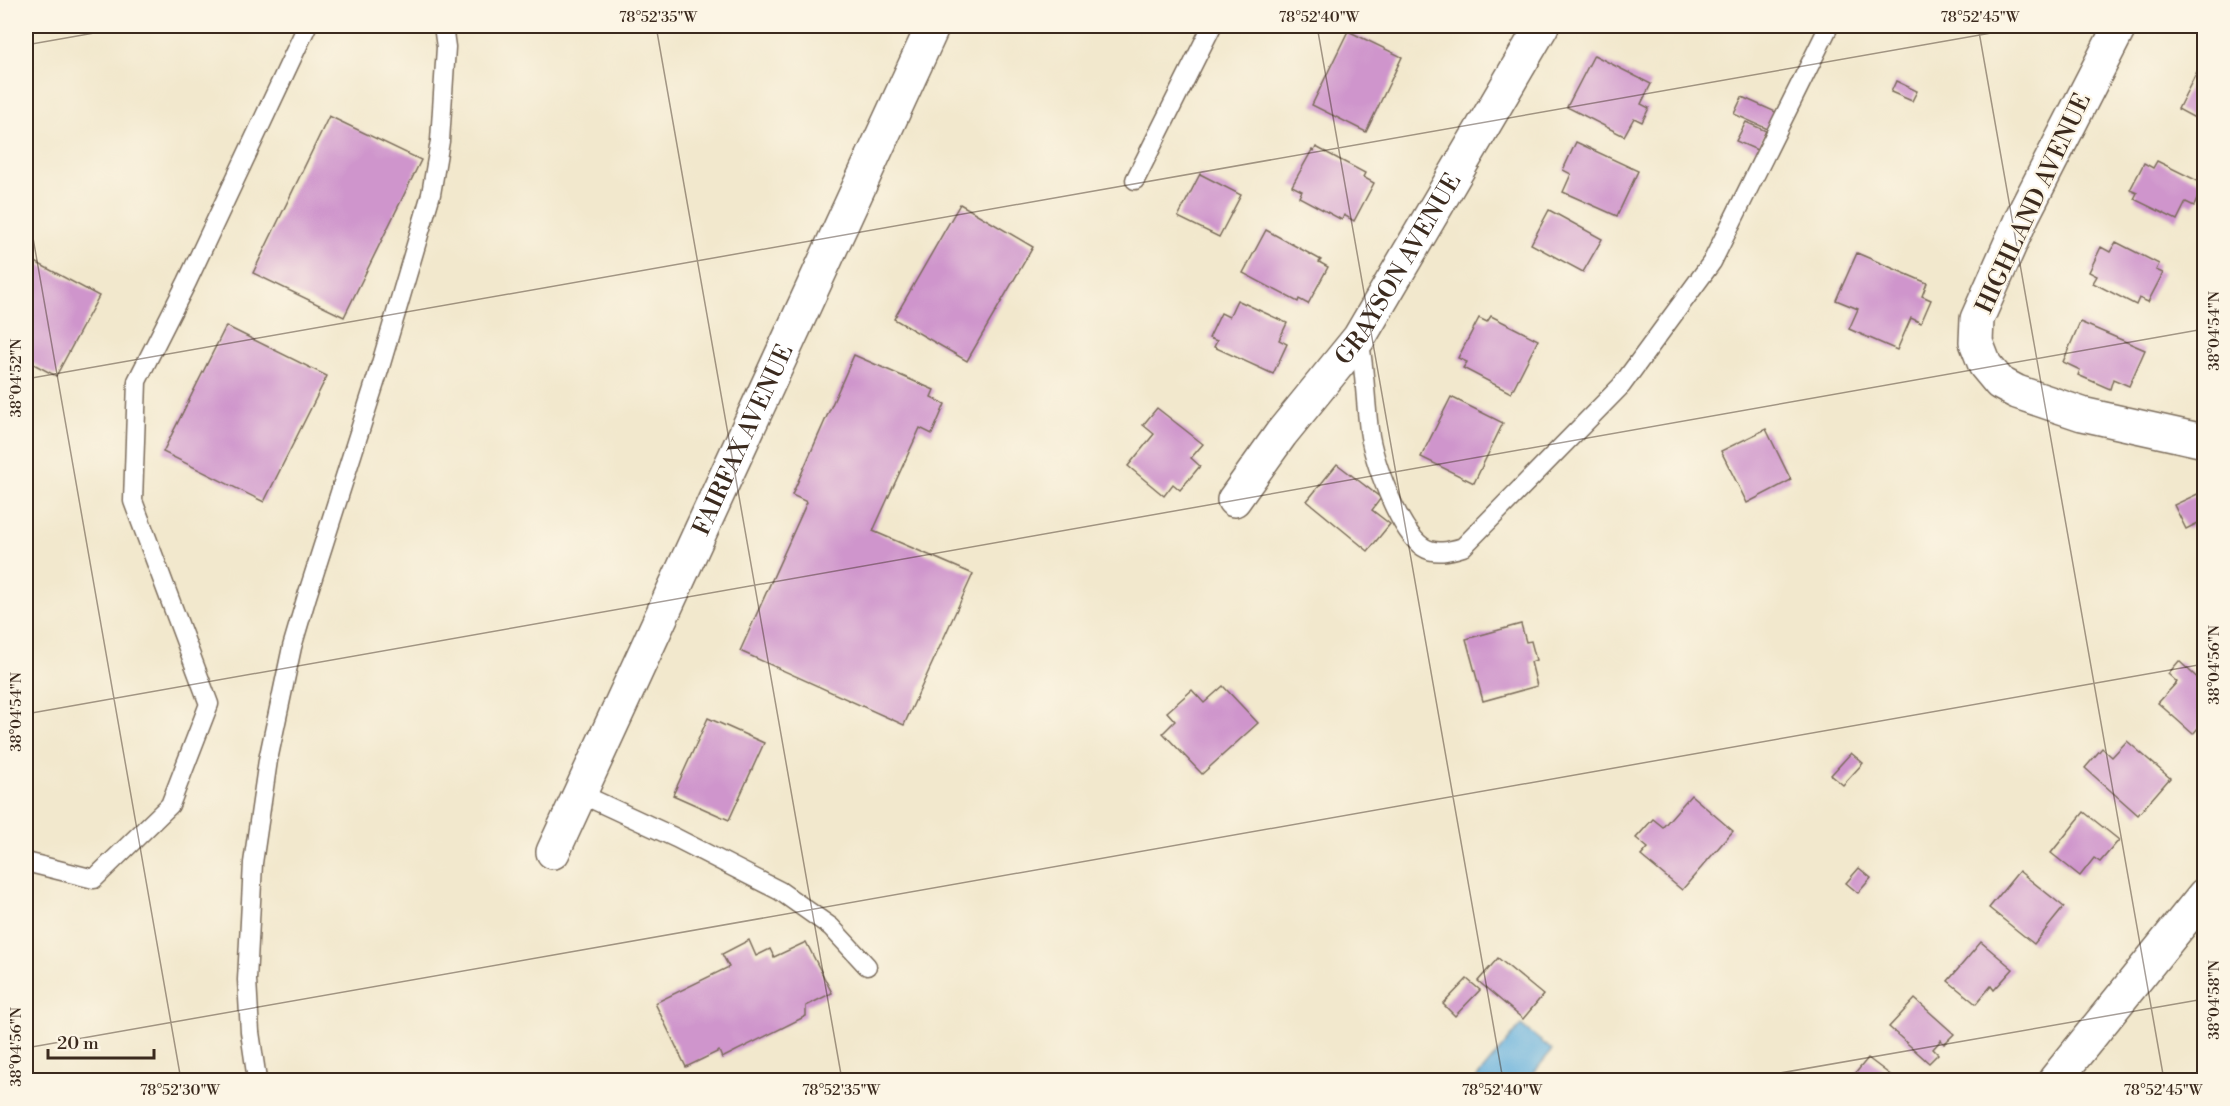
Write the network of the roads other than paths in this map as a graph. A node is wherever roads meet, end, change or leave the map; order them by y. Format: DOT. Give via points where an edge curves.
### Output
graph roads {
  1 [pos="307,26"];
  2 [pos="443,26"];
  3 [pos="933,26"];
  4 [pos="1212,26"];
  5 [pos="1542,26"];
  6 [pos="1828,26"];
  7 [pos="2120,26"];
  8 [pos="1135,180"];
  9 [pos="1359,338"];
  10 [pos="2205,441"];
  11 [pos="1234,500"];
  12 [pos="579,793"];
  13 [pos="553,852"];
  14 [pos="26,862"];
  15 [pos="2205,895"];
  16 [pos="867,966"];
  17 [pos="257,1080"];
  18 [pos="2055,1080"];
  1 -- 14 [label="lane" via="188,282 137,381 133,501 209,704 170,805 94,879"];
  2 -- 17 [label="lane" via="446,47 441,129 431,194 292,647 268,760 253,863 247,980"];
  3 -- 12 [label="street, FAIRFAX AVENUE"];
  4 -- 8 [label="lane"];
  5 -- 9 [label="street, GRAYSON AVENUE"];
  6 -- 9 [label="lane" via="1712,262 1621,386 1463,547 1446,553 1424,548 1409,533 1382,479 1369,432"];
  7 -- 10 [label="street, HIGHLAND AVENUE" via="2023,215 1977,319 1976,342 1985,365 2000,382 2017,392 2082,414"];
  9 -- 11 [label="street, GRAYSON AVENUE" via="1281,434"];
  12 -- 13 [label="street, FAIRFAX AVENUE"];
  12 -- 16 [label="lane" via="780,891 831,927"];
  15 -- 18 [label="street"];
}
